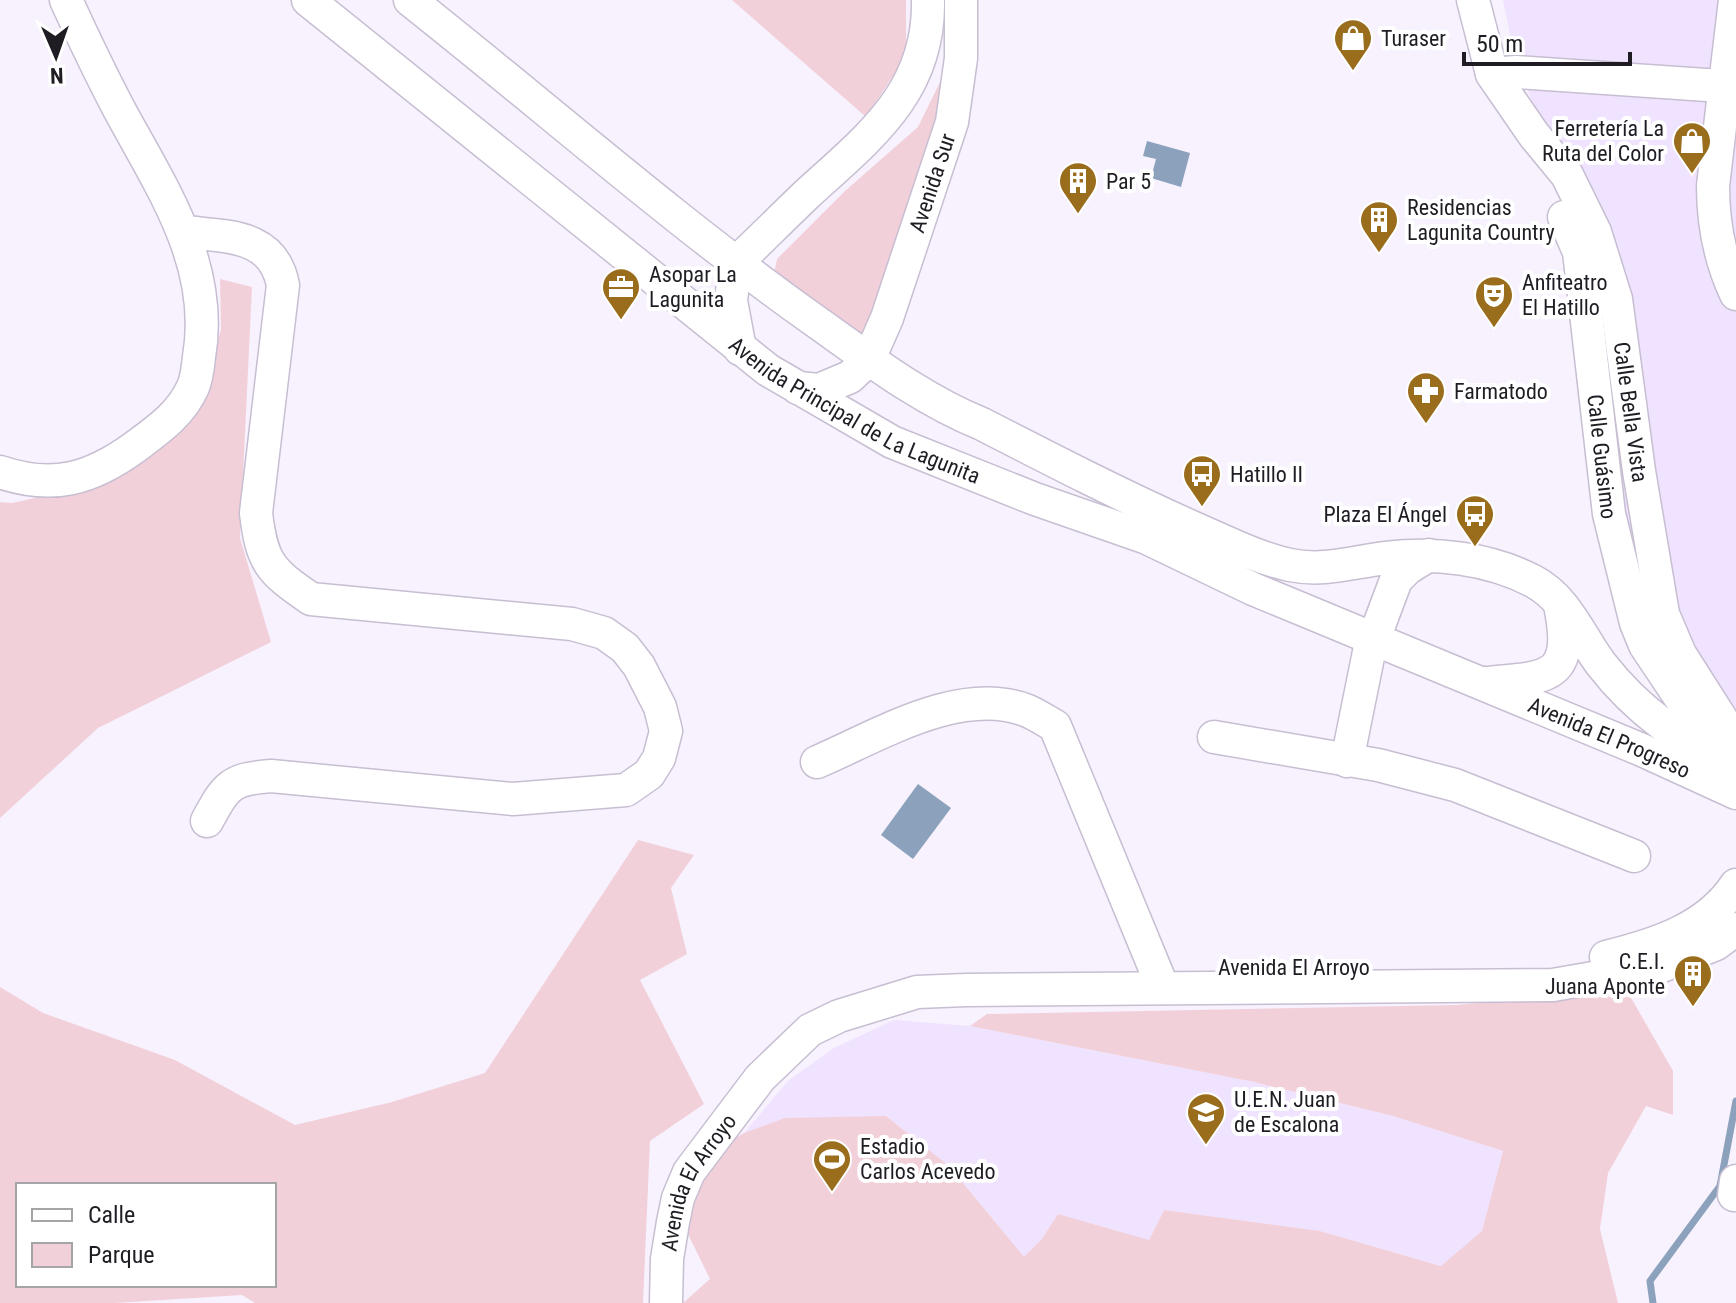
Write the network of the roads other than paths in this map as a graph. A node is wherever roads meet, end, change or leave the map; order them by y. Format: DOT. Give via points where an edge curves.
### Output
graph roads {
  1 [pos="66,0"];
  2 [pos="308,0"];
  3 [pos="410,0"];
  4 [pos="928,0"];
  5 [pos="961,0"];
  6 [pos="1473,0"];
  7 [pos="1735,0"];
  8 [pos="1492,74"];
  9 [pos="1730,86"];
  10 [pos="185,232"];
  11 [pos="735,264"];
  12 [pos="1736,294"];
  13 [pos="887,318"];
  14 [pos="740,349"];
  15 [pos="869,359"];
  16 [pos="798,388"];
  17 [pos="915,389"];
  18 [pos="958,414"];
  19 [pos="941,461"];
  20 [pos="0,472"];
  21 [pos="1429,555"];
  22 [pos="1560,603"];
  23 [pos="1375,638"];
  24 [pos="1483,683"];
  25 [pos="1214,737"];
  26 [pos="1347,761"];
  27 [pos="817,762"];
  28 [pos="1732,762"];
  29 [pos="1736,793"];
  30 [pos="207,821"];
  31 [pos="1634,856"];
  32 [pos="1736,885"];
  33 [pos="1736,929"];
  34 [pos="1159,978"];
  35 [pos="666,1303"];
  1 -- 10 [label="street"];
  2 -- 14 [label="street, Avenida Principal de La Lagunita"];
  3 -- 11 [label="street, Avenida Principal de La Lagunita"];
  4 -- 11 [label="street" via="921,58 891,114"];
  5 -- 13 [label="street, Avenida Sur" via="961,58 952,122"];
  6 -- 8 [label="street"];
  7 -- 9 [label="street"];
  8 -- 9 [label="street"];
  8 -- 28 [label="street, Calle Guásimo" via="1534,135 1543,179 1579,252 1609,514 1636,623 1653,658"];
  9 -- 12 [label="street" via="1716,151 1713,211"];
  10 -- 20 [label="street" via="196,267 204,331 194,385 174,418 114,463 71,479 27,481"];
  10 -- 30 [label="street" via="232,237 262,247 280,269 283,285 256,513 260,546 279,576 311,599 572,624 604,633 639,666 666,731 649,774 626,790 513,799 271,776 246,778 223,791"];
  11 -- 14 [label="street" via="731,301"];
  11 -- 15 [label="street, Avenida Principal de La Lagunita"];
  13 -- 15 [label="street, Avenida Sur"];
  13 -- 17 [label="street" via="896,358"];
  14 -- 16 [label="street, Avenida Principal de La Lagunita"];
  15 -- 16 [label="street" via="835,386"];
  15 -- 17 [label="street, Avenida Principal de La Lagunita"];
  16 -- 19 [label="street, Avenida Principal de La Lagunita" via="892,442"];
  17 -- 18 [label="street, Avenida Principal de La Lagunita"];
  18 -- 19 [label="street" via="966,433 964,446"];
  18 -- 21 [label="street, Avenida Principal de La Lagunita" via="1140,504 1288,564 1333,567"];
  19 -- 23 [label="street, Avenida Principal de La Lagunita" via="1147,538 1253,589"];
  21 -- 22 [label="street, Avenida Principal de La Lagunita" via="1456,557 1534,582"];
  21 -- 23 [label="street" via="1396,580"];
  22 -- 24 [label="street" via="1566,647 1552,670 1527,680"];
  22 -- 28 [label="street, Avenida El Progreso" via="1627,696 1683,738"];
  23 -- 24 [label="street, Avenida Principal de La Lagunita"];
  23 -- 26 [label="street"];
  24 -- 29 [label="street, Avenida El Progreso"];
  25 -- 26 [label="street"];
  26 -- 31 [label="street" via="1455,785"];
  27 -- 34 [label="street" via="944,707 995,704 1027,711 1055,726"];
  32 -- 34 [label="street, Avenida El Arroyo" via="1722,905 1694,926 1632,951 1583,962"];
  33 -- 34 [label="street, Avenida El Arroyo" via="1716,944 1662,966 1553,985"];
  34 -- 35 [label="street, Avenida El Arroyo" via="996,969 912,975 810,1030 760,1078 689,1172 673,1222"];
}
